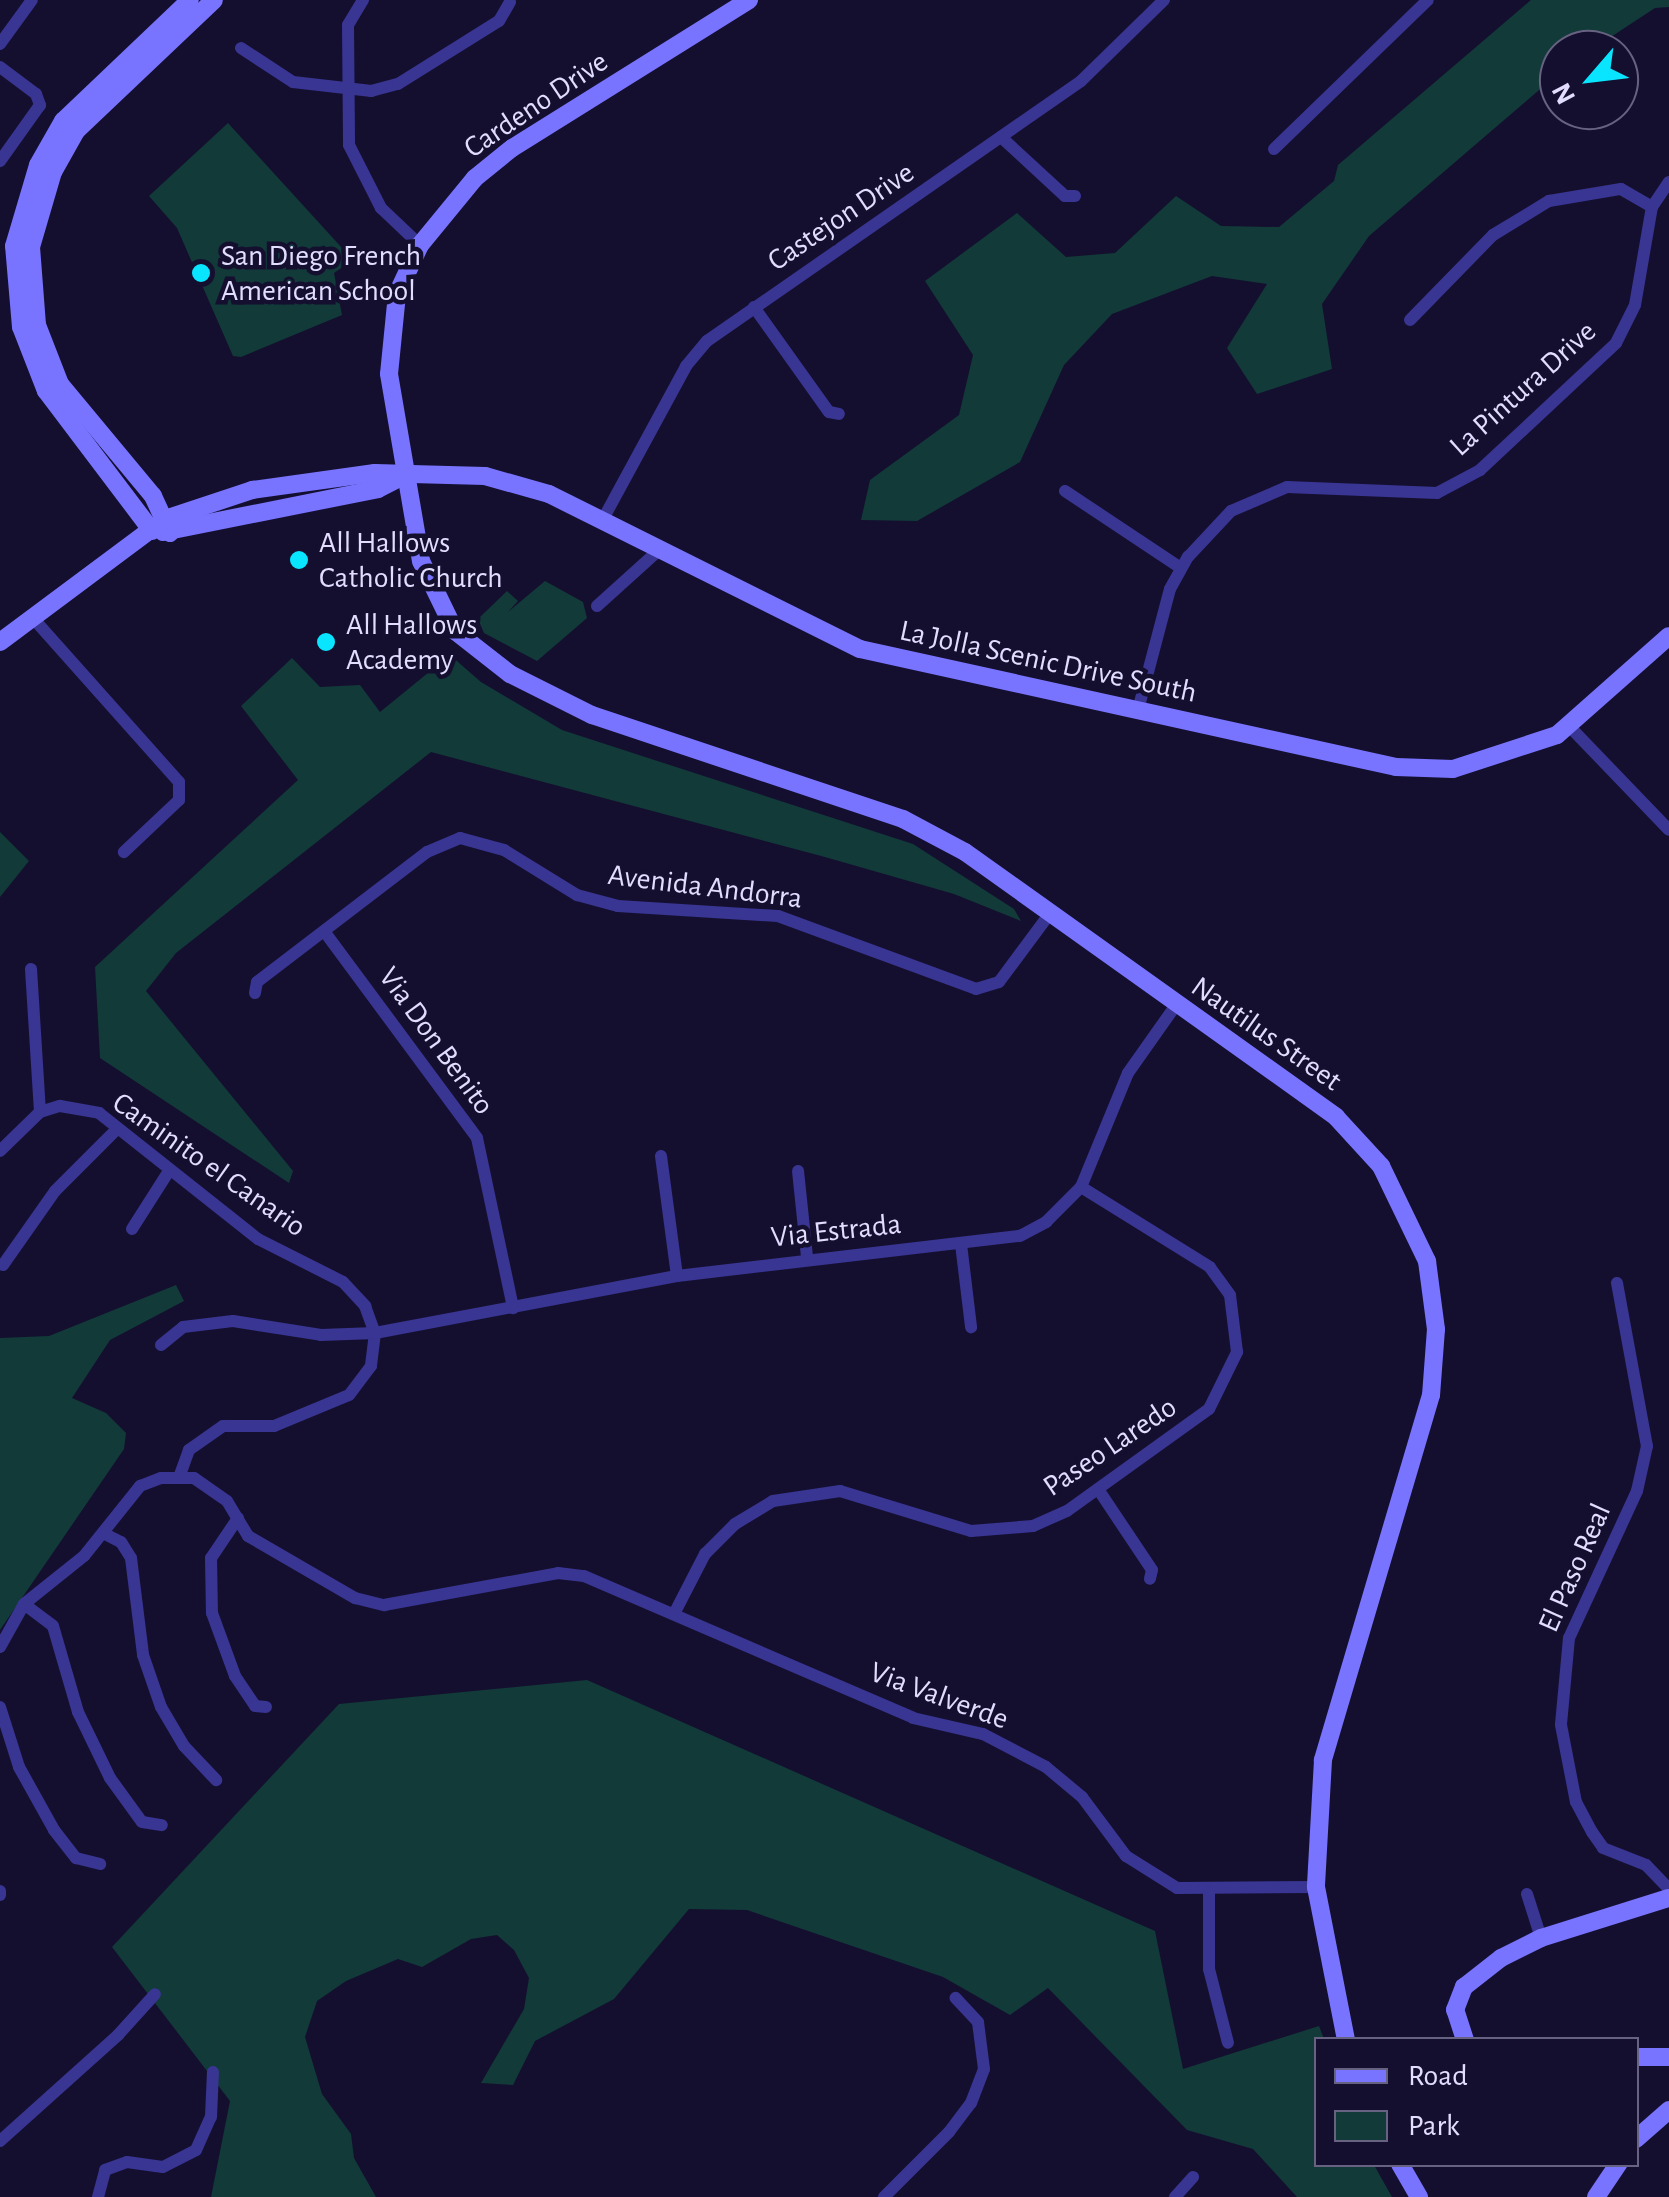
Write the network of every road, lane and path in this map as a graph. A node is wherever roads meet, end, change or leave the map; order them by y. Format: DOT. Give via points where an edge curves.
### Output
graph roads {
  1 [pos="32,0"];
  2 [pos="190,0"];
  3 [pos="214,0"];
  4 [pos="363,0"];
  5 [pos="749,0"];
  6 [pos="1164,0"];
  7 [pos="1428,0"];
  8 [pos="510,2"];
  9 [pos="0,44"];
  10 [pos="241,48"];
  11 [pos="0,67"];
  12 [pos="347,91"];
  13 [pos="1001,137"];
  14 [pos="1274,149"];
  15 [pos="0,161"];
  16 [pos="1669,182"];
  17 [pos="1075,196"];
  18 [pos="1652,207"];
  19 [pos="420,245"];
  20 [pos="754,307"];
  21 [pos="1410,320"];
  22 [pos="839,414"];
  23 [pos="406,474"];
  24 [pos="1065,491"];
  25 [pos="602,521"];
  26 [pos="162,527"];
  27 [pos="660,550"];
  28 [pos="1181,568"];
  29 [pos="596,606"];
  30 [pos="32,617"];
  31 [pos="1669,636"];
  32 [pos="0,642"];
  33 [pos="1138,710"];
  34 [pos="1570,726"];
  35 [pos="1669,830"];
  36 [pos="124,852"];
  37 [pos="1051,912"];
  38 [pos="324,930"];
  39 [pos="31,968"];
  40 [pos="255,993"];
  41 [pos="1176,1005"];
  42 [pos="40,1112"];
  43 [pos="117,1129"];
  44 [pos="0,1151"];
  45 [pos="662,1156"];
  46 [pos="169,1171"];
  47 [pos="798,1171"];
  48 [pos="1081,1187"];
  49 [pos="132,1229"];
  50 [pos="961,1244"];
  51 [pos="807,1257"];
  52 [pos="2,1265"];
  53 [pos="677,1276"];
  54 [pos="1617,1283"];
  55 [pos="513,1308"];
  56 [pos="972,1327"];
  57 [pos="375,1334"];
  58 [pos="161,1344"];
  59 [pos="180,1476"];
  60 [pos="1098,1489"];
  61 [pos="238,1518"];
  62 [pos="102,1532"];
  63 [pos="1150,1579"];
  64 [pos="24,1604"];
  65 [pos="674,1614"];
  66 [pos="0,1647"];
  67 [pos="0,1707"];
  68 [pos="266,1707"];
  69 [pos="216,1780"];
  70 [pos="162,1825"];
  71 [pos="100,1864"];
  72 [pos="1316,1887"];
  73 [pos="1669,1889"];
  74 [pos="1210,1892"];
  75 [pos="1527,1894"];
  76 [pos="1669,1898"];
  77 [pos="1541,1938"];
  78 [pos="154,1994"];
  79 [pos="956,1998"];
  80 [pos="1345,2037"];
  81 [pos="1464,2037"];
  82 [pos="1228,2043"];
  83 [pos="1639,2057"];
  84 [pos="1669,2058"];
  85 [pos="213,2072"];
  86 [pos="1669,2110"];
  87 [pos="1639,2137"];
  88 [pos="0,2141"];
  89 [pos="1402,2167"];
  90 [pos="1616,2167"];
  91 [pos="1193,2177"];
  92 [pos="98,2197"];
  93 [pos="884,2197"];
  94 [pos="1175,2197"];
  95 [pos="1419,2197"];
  96 [pos="1596,2197"];
  1 -- 9 [label="street"];
  2 -- 26 [label="main road" via="63,121 38,166 14,246 21,327 46,390"];
  3 -- 26 [label="main road" via="76,130 53,172 30,247 37,325 60,384"];
  4 -- 12 [label="street" via="348,25"];
  5 -- 19 [label="main road, Cardeno Drive" via="512,148 475,178"];
  6 -- 13 [label="street, Castejon Drive" via="1081,82"];
  7 -- 14 [label="street"];
  8 -- 12 [label="street" via="500,21 398,84"];
  10 -- 12 [label="street" via="292,82"];
  11 -- 15 [label="street" via="36,94 40,105"];
  12 -- 19 [label="street" via="357,171 380,208"];
  13 -- 17 [label="street" via="1064,196"];
  13 -- 20 [label="street, Castejon Drive"];
  16 -- 18 [label="street, La Pintura Drive"];
  18 -- 21 [label="street" via="1622,189 1549,201 1493,235"];
  18 -- 28 [label="street, La Pintura Drive" via="1635,305 1616,342 1480,470 1422,496 1272,490 1232,511"];
  19 -- 23 [label="main road, Cardeno Drive" via="390,332 389,374"];
  20 -- 22 [label="street" via="829,412"];
  20 -- 25 [label="street, Castejon Drive" via="686,366"];
  23 -- 25 [label="main road, La Jolla Scenic Drive South" via="512,482"];
  23 -- 26 [label="main road, La Jolla Scenic Drive South" via="378,489"];
  23 -- 37 [label="main road, Nautilus Street" via="421,560 436,600 455,631 510,674 592,715 903,819"];
  24 -- 28 [label="street"];
  25 -- 27 [label="main road, La Jolla Scenic Drive South"];
  26 -- 30 [label="main road, La Jolla Scenic Drive South"];
  27 -- 29 [label="street"];
  27 -- 33 [label="main road, La Jolla Scenic Drive South" via="860,649"];
  28 -- 33 [label="street, La Pintura Drive"];
  30 -- 32 [label="main road, La Jolla Scenic Drive South"];
  30 -- 36 [label="street" via="179,782 179,800"];
  31 -- 34 [label="main road, La Jolla Scenic Drive South"];
  33 -- 34 [label="main road, La Jolla Scenic Drive South" via="1438,771 1509,756"];
  34 -- 35 [label="street"];
  37 -- 38 [label="street, Avenida Andorra" via="999,982 976,989 778,916 632,908 577,894 504,850 460,838 427,852"];
  37 -- 41 [label="main road, Nautilus Street"];
  38 -- 40 [label="street, Avenida Andorra" via="257,982"];
  38 -- 55 [label="street, Via Don Benito" via="477,1138"];
  39 -- 42 [label="street"];
  41 -- 48 [label="street, Via Estrada" via="1128,1073"];
  41 -- 72 [label="main road, Nautilus Street" via="1356,1137 1381,1166 1427,1262 1436,1330 1431,1395 1323,1760"];
  42 -- 43 [label="street, Caminito el Canario" via="78,1107"];
  42 -- 44 [label="street"];
  43 -- 46 [label="street, Caminito el Canario"];
  43 -- 52 [label="street" via="55,1191"];
  45 -- 53 [label="street"];
  46 -- 49 [label="street"];
  46 -- 57 [label="street, Caminito el Canario" via="258,1238 342,1282 365,1306"];
  47 -- 51 [label="street"];
  48 -- 50 [label="street, Via Estrada" via="1046,1222 1020,1236"];
  48 -- 60 [label="street, Paseo Laredo" via="1210,1268 1230,1295 1238,1329 1232,1373 1220,1396"];
  50 -- 51 [label="street, Via Estrada"];
  50 -- 56 [label="street"];
  51 -- 53 [label="street, Via Estrada"];
  53 -- 55 [label="street, Via Estrada"];
  54 -- 73 [label="street, El Paso Real" via="1647,1446 1636,1491 1568,1638 1561,1725 1576,1802 1592,1832 1603,1848 1646,1865"];
  55 -- 57 [label="street, Via Estrada"];
  57 -- 58 [label="street, Via Estrada" via="306,1333 232,1321 183,1328"];
  57 -- 59 [label="street" via="372,1366 349,1395 290,1422 224,1426 189,1450"];
  59 -- 61 [label="street, Via Valverde" via="213,1487"];
  59 -- 62 [label="street" via="140,1486"];
  60 -- 63 [label="street" via="1152,1570"];
  60 -- 65 [label="street, Paseo Laredo" via="1033,1526 1004,1531 972,1531 840,1491 788,1496 734,1524"];
  61 -- 65 [label="street, Via Valverde" via="248,1536 355,1598 384,1605 558,1573 584,1576"];
  61 -- 68 [label="street" via="211,1558 212,1613 234,1676 255,1706"];
  62 -- 64 [label="street"];
  62 -- 69 [label="street" via="121,1542 131,1558 143,1655 161,1708"];
  64 -- 66 [label="street"];
  64 -- 70 [label="street" via="53,1626 78,1712 110,1778 142,1822"];
  65 -- 74 [label="street, Via Valverde" via="913,1718 999,1742 1064,1779 1142,1870 1177,1888"];
  67 -- 71 [label="street" via="19,1767 54,1830 76,1858"];
  72 -- 74 [label="street, Via Valverde"];
  72 -- 80 [label="main road, Nautilus Street"];
  74 -- 82 [label="street" via="1209,1969"];
  75 -- 77 [label="street"];
  76 -- 77 [label="main road"];
  77 -- 81 [label="main road" via="1464,1986 1455,2010"];
  78 -- 88 [label="street" via="106,2047"];
  79 -- 93 [label="street" via="978,2022 984,2068 971,2104"];
  83 -- 84 [label="main road"];
  85 -- 92 [label="street" via="211,2116 196,2150 163,2167 127,2162 105,2170"];
  86 -- 87 [label="main road"];
  89 -- 95 [label="main road"];
  90 -- 96 [label="main road"];
  91 -- 94 [label="street"];
}
